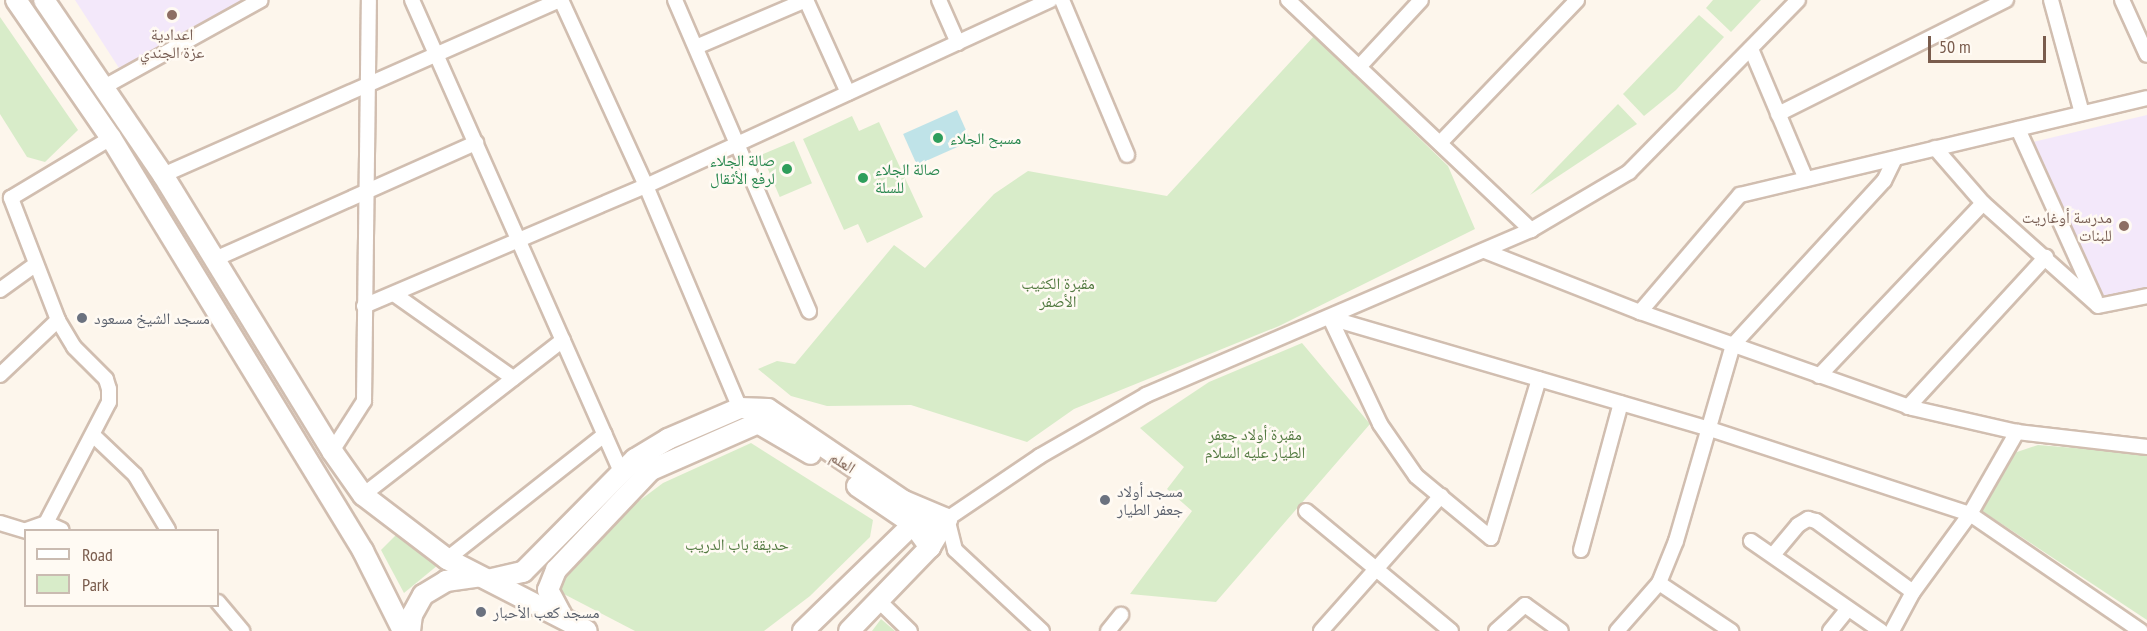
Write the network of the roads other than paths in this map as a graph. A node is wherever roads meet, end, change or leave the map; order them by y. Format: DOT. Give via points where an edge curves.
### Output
graph roads {
  1 [pos="16,0"];
  2 [pos="44,0"];
  3 [pos="261,0"];
  4 [pos="369,0"];
  5 [pos="412,0"];
  6 [pos="561,0"];
  7 [pos="675,0"];
  8 [pos="806,0"];
  9 [pos="939,0"];
  10 [pos="1050,0"];
  11 [pos="1062,0"];
  12 [pos="1288,0"];
  13 [pos="1422,0"];
  14 [pos="1577,0"];
  15 [pos="1798,0"];
  16 [pos="2006,0"];
  17 [pos="2051,0"];
  18 [pos="2122,0"];
  19 [pos="957,42"];
  20 [pos="696,47"];
  21 [pos="1751,49"];
  22 [pos="437,54"];
  23 [pos="2147,56"];
  24 [pos="1359,67"];
  25 [pos="369,82"];
  26 [pos="104,87"];
  27 [pos="848,93"];
  28 [pos="2147,98"];
  29 [pos="2082,113"];
  30 [pos="1778,114"];
  31 [pos="2018,129"];
  32 [pos="111,138"];
  33 [pos="476,143"];
  34 [pos="738,143"];
  35 [pos="1440,143"];
  36 [pos="1935,148"];
  37 [pos="1127,155"];
  38 [pos="1895,158"];
  39 [pos="164,175"];
  40 [pos="1806,179"];
  41 [pos="646,186"];
  42 [pos="367,191"];
  43 [pos="5,203"];
  44 [pos="1983,203"];
  45 [pos="1531,230"];
  46 [pos="520,242"];
  47 [pos="1485,251"];
  48 [pos="2046,257"];
  49 [pos="215,260"];
  50 [pos="36,264"];
  51 [pos="0,290"];
  52 [pos="394,294"];
  53 [pos="2147,296"];
  54 [pos="364,306"];
  55 [pos="2098,306"];
  56 [pos="809,311"];
  57 [pos="1640,312"];
  58 [pos="1330,318"];
  59 [pos="58,320"];
  60 [pos="563,340"];
  61 [pos="1733,345"];
  62 [pos="0,375"];
  63 [pos="1819,376"];
  64 [pos="513,378"];
  65 [pos="1539,379"];
  66 [pos="1621,403"];
  67 [pos="1908,407"];
  68 [pos="740,408"];
  69 [pos="758,423"];
  70 [pos="1710,429"];
  71 [pos="2017,432"];
  72 [pos="605,434"];
  73 [pos="93,435"];
  74 [pos="2147,447"];
  75 [pos="332,451"];
  76 [pos="622,474"];
  77 [pos="363,495"];
  78 [pos="1441,496"];
  79 [pos="1306,511"];
  80 [pos="1970,514"];
  81 [pos="946,519"];
  82 [pos="0,523"];
  83 [pos="46,523"];
  84 [pos="913,524"];
  85 [pos="31,529"];
  86 [pos="58,529"];
  87 [pos="167,529"];
  88 [pos="24,530"];
  89 [pos="1751,541"];
  90 [pos="930,547"];
  91 [pos="1581,550"];
  92 [pos="1773,555"];
  93 [pos="447,559"];
  94 [pos="1377,569"];
  95 [pos="486,578"];
  96 [pos="1659,583"];
  97 [pos="1913,592"];
  98 [pos="879,601"];
  99 [pos="219,603"];
  100 [pos="1847,610"];
  101 [pos="1122,615"];
  102 [pos="563,618"];
  103 [pos="242,631"];
  104 [pos="404,631"];
  105 [pos="410,631"];
  106 [pos="587,631"];
  107 [pos="803,631"];
  108 [pos="849,631"];
  109 [pos="910,631"];
  110 [pos="1042,631"];
  111 [pos="1108,631"];
  112 [pos="1321,631"];
  113 [pos="1451,631"];
  114 [pos="1496,631"];
  115 [pos="1561,631"];
  116 [pos="1617,631"];
  117 [pos="1731,631"];
  118 [pos="1830,631"];
  119 [pos="1881,631"];
  120 [pos="1892,631"];
  121 [pos="2142,631"];
  1 -- 32 [label="main road"];
  2 -- 26 [label="main road"];
  3 -- 26 [label="street"];
  4 -- 25 [label="street"];
  5 -- 22 [label="street"];
  6 -- 22 [label="street"];
  6 -- 41 [label="street"];
  7 -- 20 [label="street"];
  8 -- 20 [label="street"];
  8 -- 27 [label="street"];
  9 -- 19 [label="street"];
  10 -- 19 [label="street"];
  11 -- 37 [label="street"];
  12 -- 24 [label="street"];
  13 -- 24 [label="street"];
  14 -- 35 [label="street"];
  15 -- 21 [label="street"];
  16 -- 30 [label="street"];
  17 -- 29 [label="street"];
  18 -- 23 [label="street"];
  19 -- 27 [label="street"];
  20 -- 34 [label="street"];
  21 -- 30 [label="street"];
  21 -- 45 [label="street" via="1629,172"];
  22 -- 25 [label="street"];
  22 -- 33 [label="street"];
  24 -- 35 [label="street"];
  25 -- 39 [label="street"];
  25 -- 42 [label="street"];
  26 -- 39 [label="main road"];
  27 -- 34 [label="street"];
  28 -- 29 [label="street"];
  29 -- 31 [label="street"];
  30 -- 40 [label="street"];
  31 -- 36 [label="street"];
  31 -- 55 [label="street"];
  32 -- 43 [label="street"];
  32 -- 104 [label="main road" via="363,551"];
  33 -- 42 [label="street"];
  33 -- 46 [label="street"];
  34 -- 41 [label="street"];
  34 -- 56 [label="street"];
  35 -- 45 [label="street"];
  36 -- 38 [label="street"];
  36 -- 44 [label="street"];
  38 -- 40 [label="street"];
  38 -- 61 [label="street" via="1884,181"];
  39 -- 49 [label="main road"];
  40 -- 57 [label="street" via="1740,195"];
  41 -- 46 [label="street"];
  41 -- 68 [label="street"];
  42 -- 49 [label="street"];
  42 -- 54 [label="street"];
  43 -- 50 [label="street"];
  44 -- 48 [label="street"];
  44 -- 63 [label="street"];
  45 -- 47 [label="street"];
  46 -- 52 [label="street"];
  46 -- 60 [label="street"];
  47 -- 57 [label="street"];
  47 -- 58 [label="street"];
  48 -- 55 [label="street"];
  48 -- 67 [label="street"];
  49 -- 75 [label="main road"];
  50 -- 51 [label="street"];
  50 -- 59 [label="street"];
  52 -- 54 [label="street"];
  52 -- 64 [label="street"];
  53 -- 55 [label="street"];
  54 -- 75 [label="street" via="364,401"];
  57 -- 61 [label="street"];
  58 -- 65 [label="street"];
  58 -- 78 [label="street" via="1380,424 1416,476"];
  58 -- 81 [label="street" via="1146,395 1040,456"];
  59 -- 62 [label="street"];
  59 -- 73 [label="street" via="74,347 106,380 109,402"];
  60 -- 64 [label="street"];
  60 -- 72 [label="street"];
  61 -- 63 [label="street"];
  61 -- 70 [label="street"];
  63 -- 67 [label="street"];
  64 -- 77 [label="street"];
  65 -- 66 [label="street"];
  65 -- 78 [label="street" via="1491,538"];
  66 -- 70 [label="street"];
  66 -- 91 [label="street"];
  67 -- 71 [label="street"];
  68 -- 69 [label="main road, العلم"];
  68 -- 76 [label="main road" via="668,439 635,459"];
  68 -- 81 [label="main road, العلم" via="768,409 904,501"];
  69 -- 84 [label="main road, العلم"];
  69 -- 102 [label="main road" via="651,470 556,570 548,590"];
  70 -- 80 [label="street"];
  70 -- 96 [label="street"];
  71 -- 74 [label="street"];
  71 -- 80 [label="street"];
  72 -- 76 [label="street"];
  72 -- 93 [label="street"];
  73 -- 83 [label="street"];
  73 -- 87 [label="street" via="135,475"];
  75 -- 77 [label="main road"];
  76 -- 95 [label="main road" via="523,572"];
  77 -- 93 [label="main road"];
  78 -- 94 [label="street"];
  79 -- 94 [label="street"];
  80 -- 97 [label="street"];
  80 -- 121 [label="street"];
  81 -- 84 [label="main road"];
  81 -- 90 [label="main road"];
  81 -- 110 [label="street" via="955,550"];
  82 -- 88 [label="street"];
  83 -- 85 [label="street"];
  83 -- 86 [label="street"];
  84 -- 90 [label="main road"];
  84 -- 107 [label="main road"];
  89 -- 92 [label="street"];
  90 -- 98 [label="main road"];
  92 -- 97 [label="street" via="1798,525 1808,519 1816,521"];
  92 -- 100 [label="street"];
  93 -- 95 [label="main road"];
  94 -- 112 [label="street"];
  94 -- 113 [label="street"];
  95 -- 102 [label="main road"];
  95 -- 105 [label="main road" via="446,581 423,595 412,615"];
  96 -- 116 [label="street"];
  96 -- 117 [label="street"];
  97 -- 120 [label="street"];
  98 -- 108 [label="main road"];
  98 -- 109 [label="street"];
  99 -- 103 [label="street"];
  100 -- 118 [label="street"];
  100 -- 119 [label="street"];
  101 -- 111 [label="street"];
  102 -- 106 [label="main road"];
  114 -- 115 [label="street" via="1525,605"];
}
